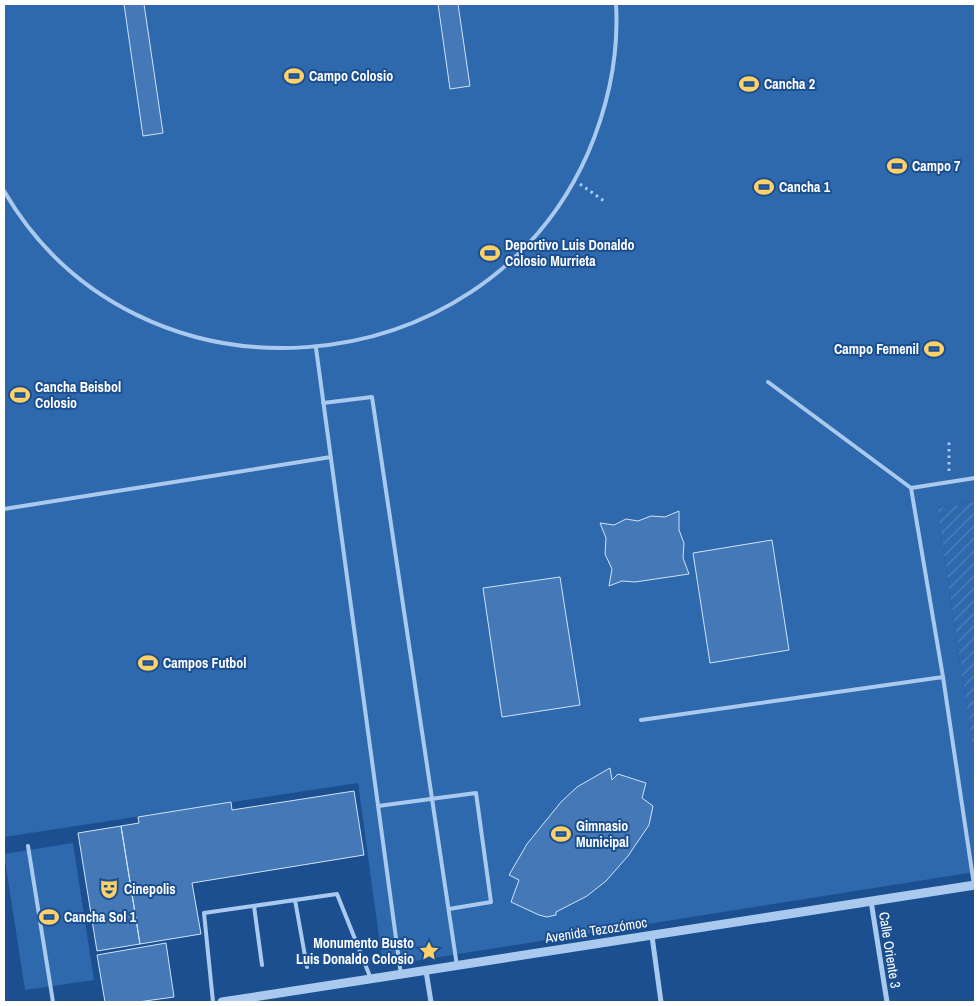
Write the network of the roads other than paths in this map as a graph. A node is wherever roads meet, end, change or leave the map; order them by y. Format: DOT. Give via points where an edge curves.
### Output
graph roads {
  1 [pos="616,4"];
  2 [pos="4,191"];
  3 [pos="316,348"];
  4 [pos="768,382"];
  5 [pos="323,403"];
  6 [pos="331,457"];
  7 [pos="975,478"];
  8 [pos="911,488"];
  9 [pos="4,509"];
  10 [pos="943,677"];
  11 [pos="641,720"];
  12 [pos="432,799"];
  13 [pos="378,806"];
  14 [pos="28,846"];
  15 [pos="974,885"];
  16 [pos="296,900"];
  17 [pos="871,901"];
  18 [pos="254,906"];
  19 [pos="449,909"];
  20 [pos="652,936"];
  21 [pos="262,965"];
  22 [pos="457,966"];
  23 [pos="307,967"];
  24 [pos="426,971"];
  25 [pos="400,974"];
  26 [pos="371,979"];
  27 [pos="53,1002"];
  28 [pos="213,1002"];
  29 [pos="222,1002"];
  30 [pos="431,1002"];
  31 [pos="661,1002"];
  32 [pos="887,1002"];
  1 -- 3 [label="lane" via="615,46 605,108 574,180 529,243 500,270 456,302 399,329 364,340"];
  2 -- 3 [label="lane" via="28,226 72,272 97,291 145,318 182,333 244,347"];
  3 -- 5 [label="lane"];
  4 -- 8 [label="lane"];
  5 -- 6 [label="lane"];
  5 -- 12 [label="lane" via="372,397"];
  6 -- 9 [label="lane"];
  6 -- 13 [label="lane"];
  7 -- 8 [label="lane"];
  8 -- 10 [label="lane"];
  10 -- 11 [label="lane"];
  10 -- 15 [label="lane"];
  12 -- 13 [label="lane"];
  12 -- 19 [label="lane"];
  12 -- 19 [label="lane" via="476,793 491,902"];
  13 -- 25 [label="lane"];
  14 -- 27 [label="lane"];
  15 -- 17 [label="street, Avenida Tezozómoc"];
  16 -- 18 [label="lane"];
  16 -- 23 [label="lane"];
  16 -- 26 [label="lane" via="337,894"];
  17 -- 20 [label="street, Avenida Tezozómoc"];
  17 -- 32 [label="street, Calle Oriente 3"];
  18 -- 21 [label="lane"];
  18 -- 28 [label="lane" via="204,913"];
  19 -- 22 [label="lane"];
  20 -- 22 [label="street, Avenida Tezozómoc"];
  20 -- 31 [label="street"];
  22 -- 24 [label="street, Avenida Tezozómoc"];
  24 -- 25 [label="street, Avenida Tezozómoc"];
  24 -- 30 [label="street"];
  25 -- 26 [label="street, Avenida Tezozómoc"];
  26 -- 29 [label="street, Avenida Tezozómoc"];
}
